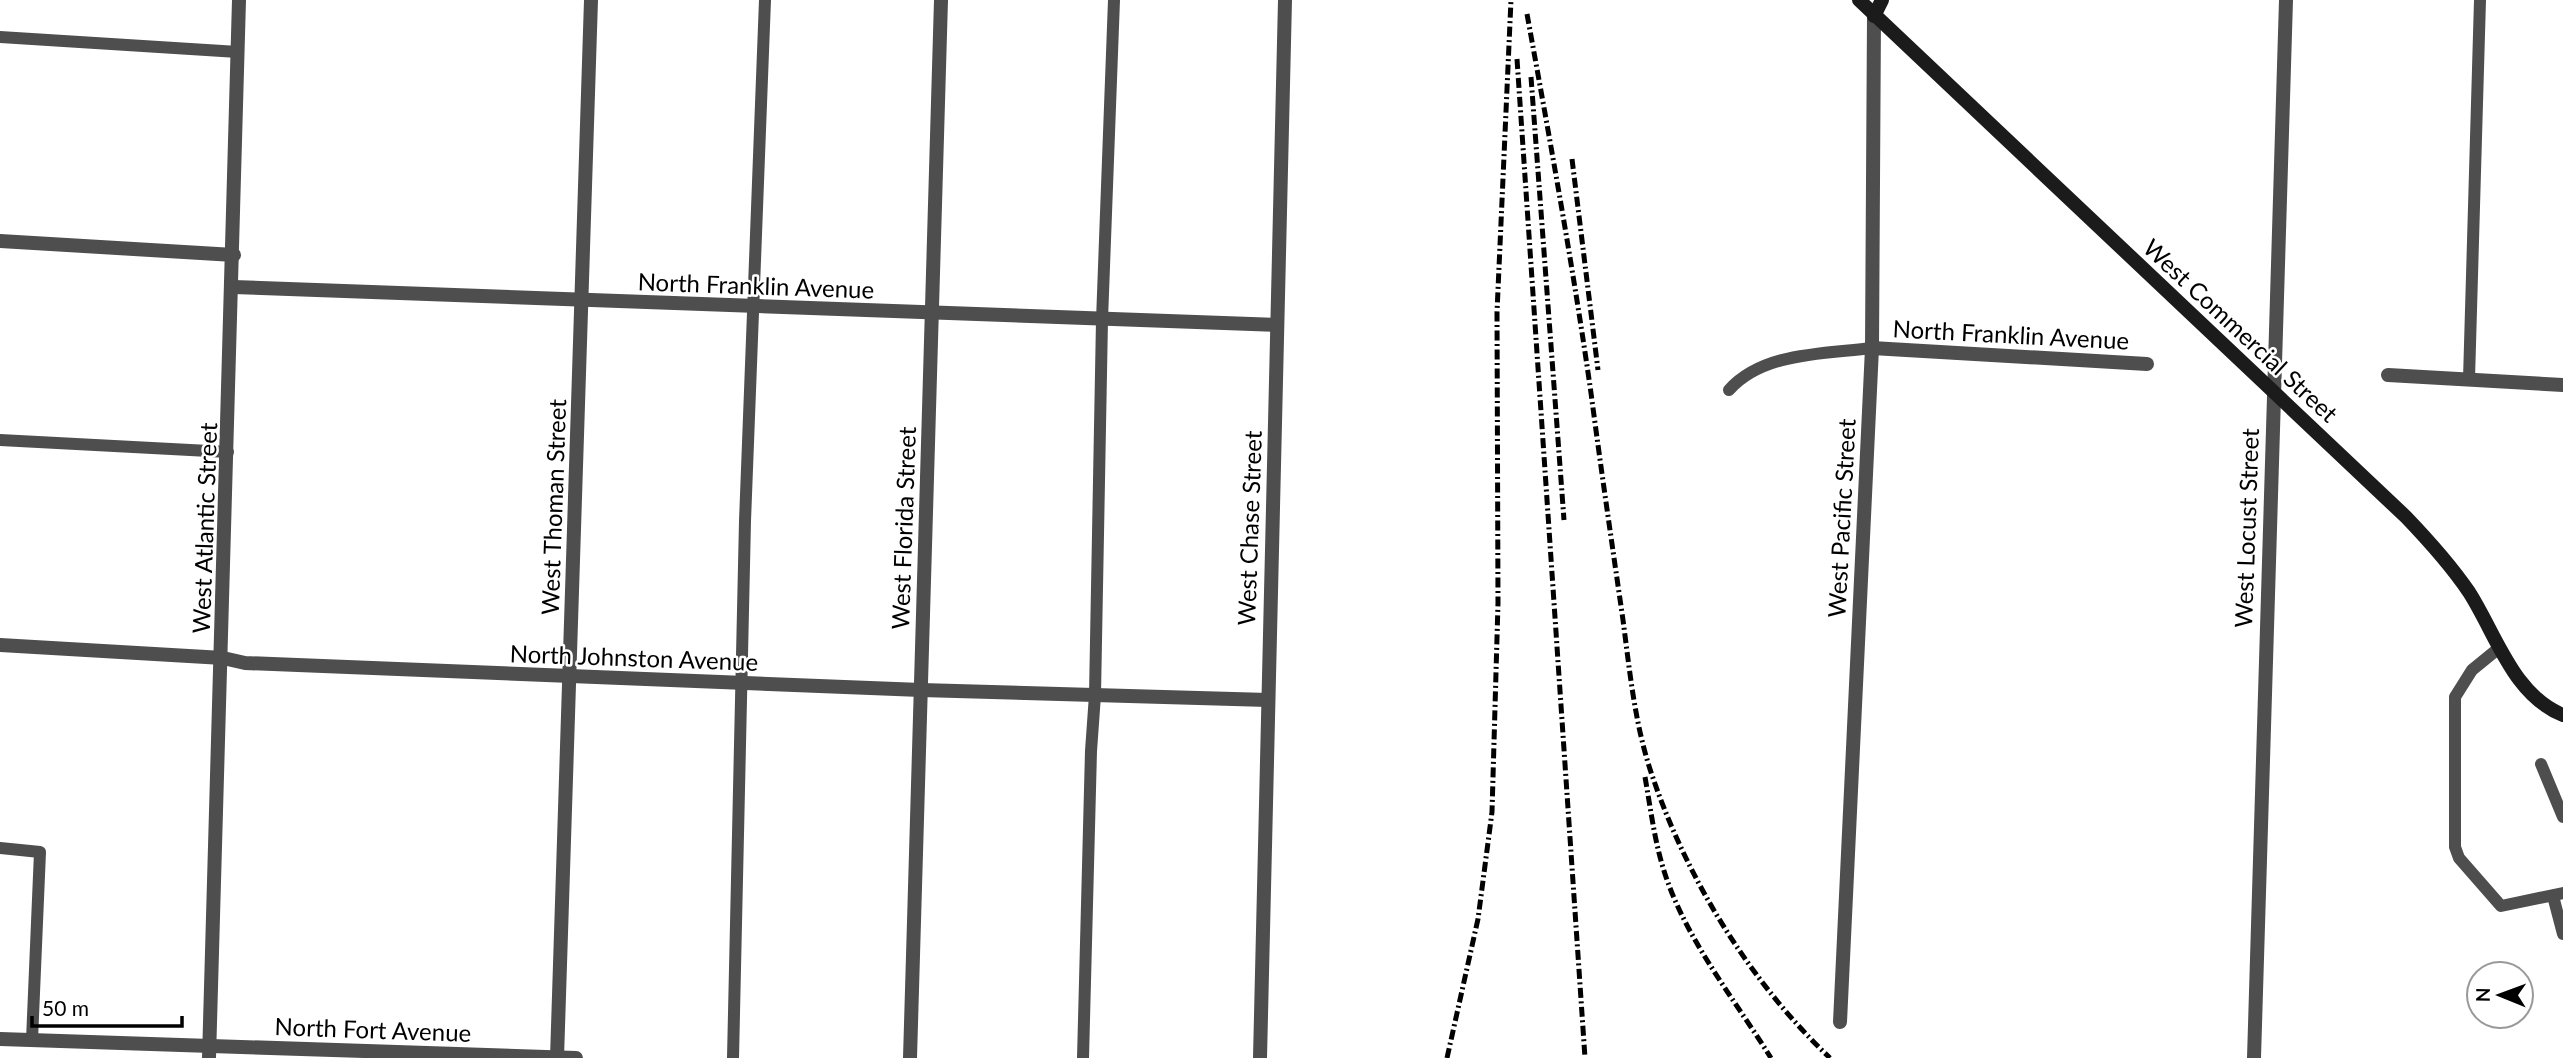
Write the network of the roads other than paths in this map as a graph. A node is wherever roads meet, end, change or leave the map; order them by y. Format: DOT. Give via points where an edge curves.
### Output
graph roads {
  1 [pos="239,0"];
  2 [pos="590,0"];
  3 [pos="765,0"];
  4 [pos="941,0"];
  5 [pos="1114,0"];
  6 [pos="1284,0"];
  7 [pos="1859,0"];
  8 [pos="1882,0"];
  9 [pos="2286,0"];
  10 [pos="2480,0"];
  11 [pos="1874,16"];
  12 [pos="0,37"];
  13 [pos="238,52"];
  14 [pos="0,241"];
  15 [pos="234,255"];
  16 [pos="233,286"];
  17 [pos="582,301"];
  18 [pos="752,307"];
  19 [pos="932,314"];
  20 [pos="1102,320"];
  21 [pos="1278,325"];
  22 [pos="1872,348"];
  23 [pos="2147,364"];
  24 [pos="2388,375"];
  25 [pos="2469,379"];
  26 [pos="2563,385"];
  27 [pos="1729,390"];
  28 [pos="2273,391"];
  29 [pos="0,440"];
  30 [pos="228,452"];
  31 [pos="0,645"];
  32 [pos="2499,648"];
  33 [pos="223,658"];
  34 [pos="570,677"];
  35 [pos="742,684"];
  36 [pos="921,690"];
  37 [pos="1095,695"];
  38 [pos="1268,700"];
  39 [pos="2563,715"];
  40 [pos="2541,764"];
  41 [pos="2563,817"];
  42 [pos="0,848"];
  43 [pos="2558,894"];
  44 [pos="2563,934"];
  45 [pos="1840,1022"];
  46 [pos="0,1039"];
  47 [pos="32,1040"];
  48 [pos="209,1053"];
  49 [pos="557,1058"];
  50 [pos="576,1058"];
  51 [pos="733,1058"];
  52 [pos="910,1058"];
  53 [pos="1083,1058"];
  54 [pos="1260,1058"];
  55 [pos="2254,1058"];
  1 -- 13 [label="street, West Atlantic Street"];
  2 -- 17 [label="street, West Thoman Street"];
  3 -- 18 [label="lane"];
  4 -- 19 [label="street, West Florida Street"];
  5 -- 20 [label="lane"];
  6 -- 21 [label="street, West Chase Street"];
  7 -- 11 [label="street, West Commercial Street"];
  8 -- 11 [label="street"];
  9 -- 28 [label="street, West Locust Street"];
  10 -- 25 [label="lane"];
  11 -- 22 [label="street, West Pacific Street"];
  11 -- 28 [label="street, West Commercial Street"];
  12 -- 13 [label="lane"];
  13 -- 15 [label="street, West Atlantic Street"];
  14 -- 15 [label="street"];
  15 -- 16 [label="street, West Atlantic Street"];
  16 -- 17 [label="street, North Franklin Avenue"];
  16 -- 30 [label="street, West Atlantic Street"];
  17 -- 18 [label="street, North Franklin Avenue"];
  17 -- 34 [label="street, West Thoman Street"];
  18 -- 19 [label="street, North Franklin Avenue"];
  18 -- 35 [label="lane"];
  19 -- 20 [label="street, North Franklin Avenue"];
  19 -- 36 [label="street, West Florida Street"];
  20 -- 21 [label="street, North Franklin Avenue"];
  20 -- 37 [label="lane"];
  21 -- 38 [label="street, West Chase Street"];
  22 -- 23 [label="street, North Franklin Avenue"];
  22 -- 27 [label="lane" via="1763,364"];
  22 -- 45 [label="street, West Pacific Street"];
  24 -- 25 [label="street"];
  25 -- 26 [label="street"];
  28 -- 32 [label="street, West Commercial Street" via="2442,555"];
  28 -- 55 [label="street, West Locust Street"];
  29 -- 30 [label="lane"];
  30 -- 33 [label="street, West Atlantic Street"];
  31 -- 33 [label="street, North Johnston Avenue"];
  32 -- 39 [label="street, West Commercial Street" via="2536,700"];
  32 -- 43 [label="lane" via="2472,670 2455,697 2455,847 2459,858 2501,906"];
  33 -- 34 [label="street, North Johnston Avenue" via="245,663"];
  33 -- 48 [label="street, West Atlantic Street"];
  34 -- 35 [label="street, North Johnston Avenue"];
  34 -- 49 [label="street, West Thoman Street"];
  35 -- 36 [label="street, North Johnston Avenue"];
  35 -- 51 [label="lane"];
  36 -- 37 [label="street, North Johnston Avenue"];
  36 -- 52 [label="street, West Florida Street"];
  37 -- 38 [label="street, North Johnston Avenue"];
  37 -- 53 [label="lane"];
  38 -- 54 [label="street, West Chase Street"];
  40 -- 41 [label="lane"];
  42 -- 47 [label="lane" via="40,852"];
  43 -- 44 [label="lane"];
  46 -- 47 [label="street, North Fort Avenue"];
  47 -- 48 [label="street, North Fort Avenue"];
  48 -- 49 [label="street, North Fort Avenue"];
  49 -- 50 [label="street, North Fort Avenue"];
}
